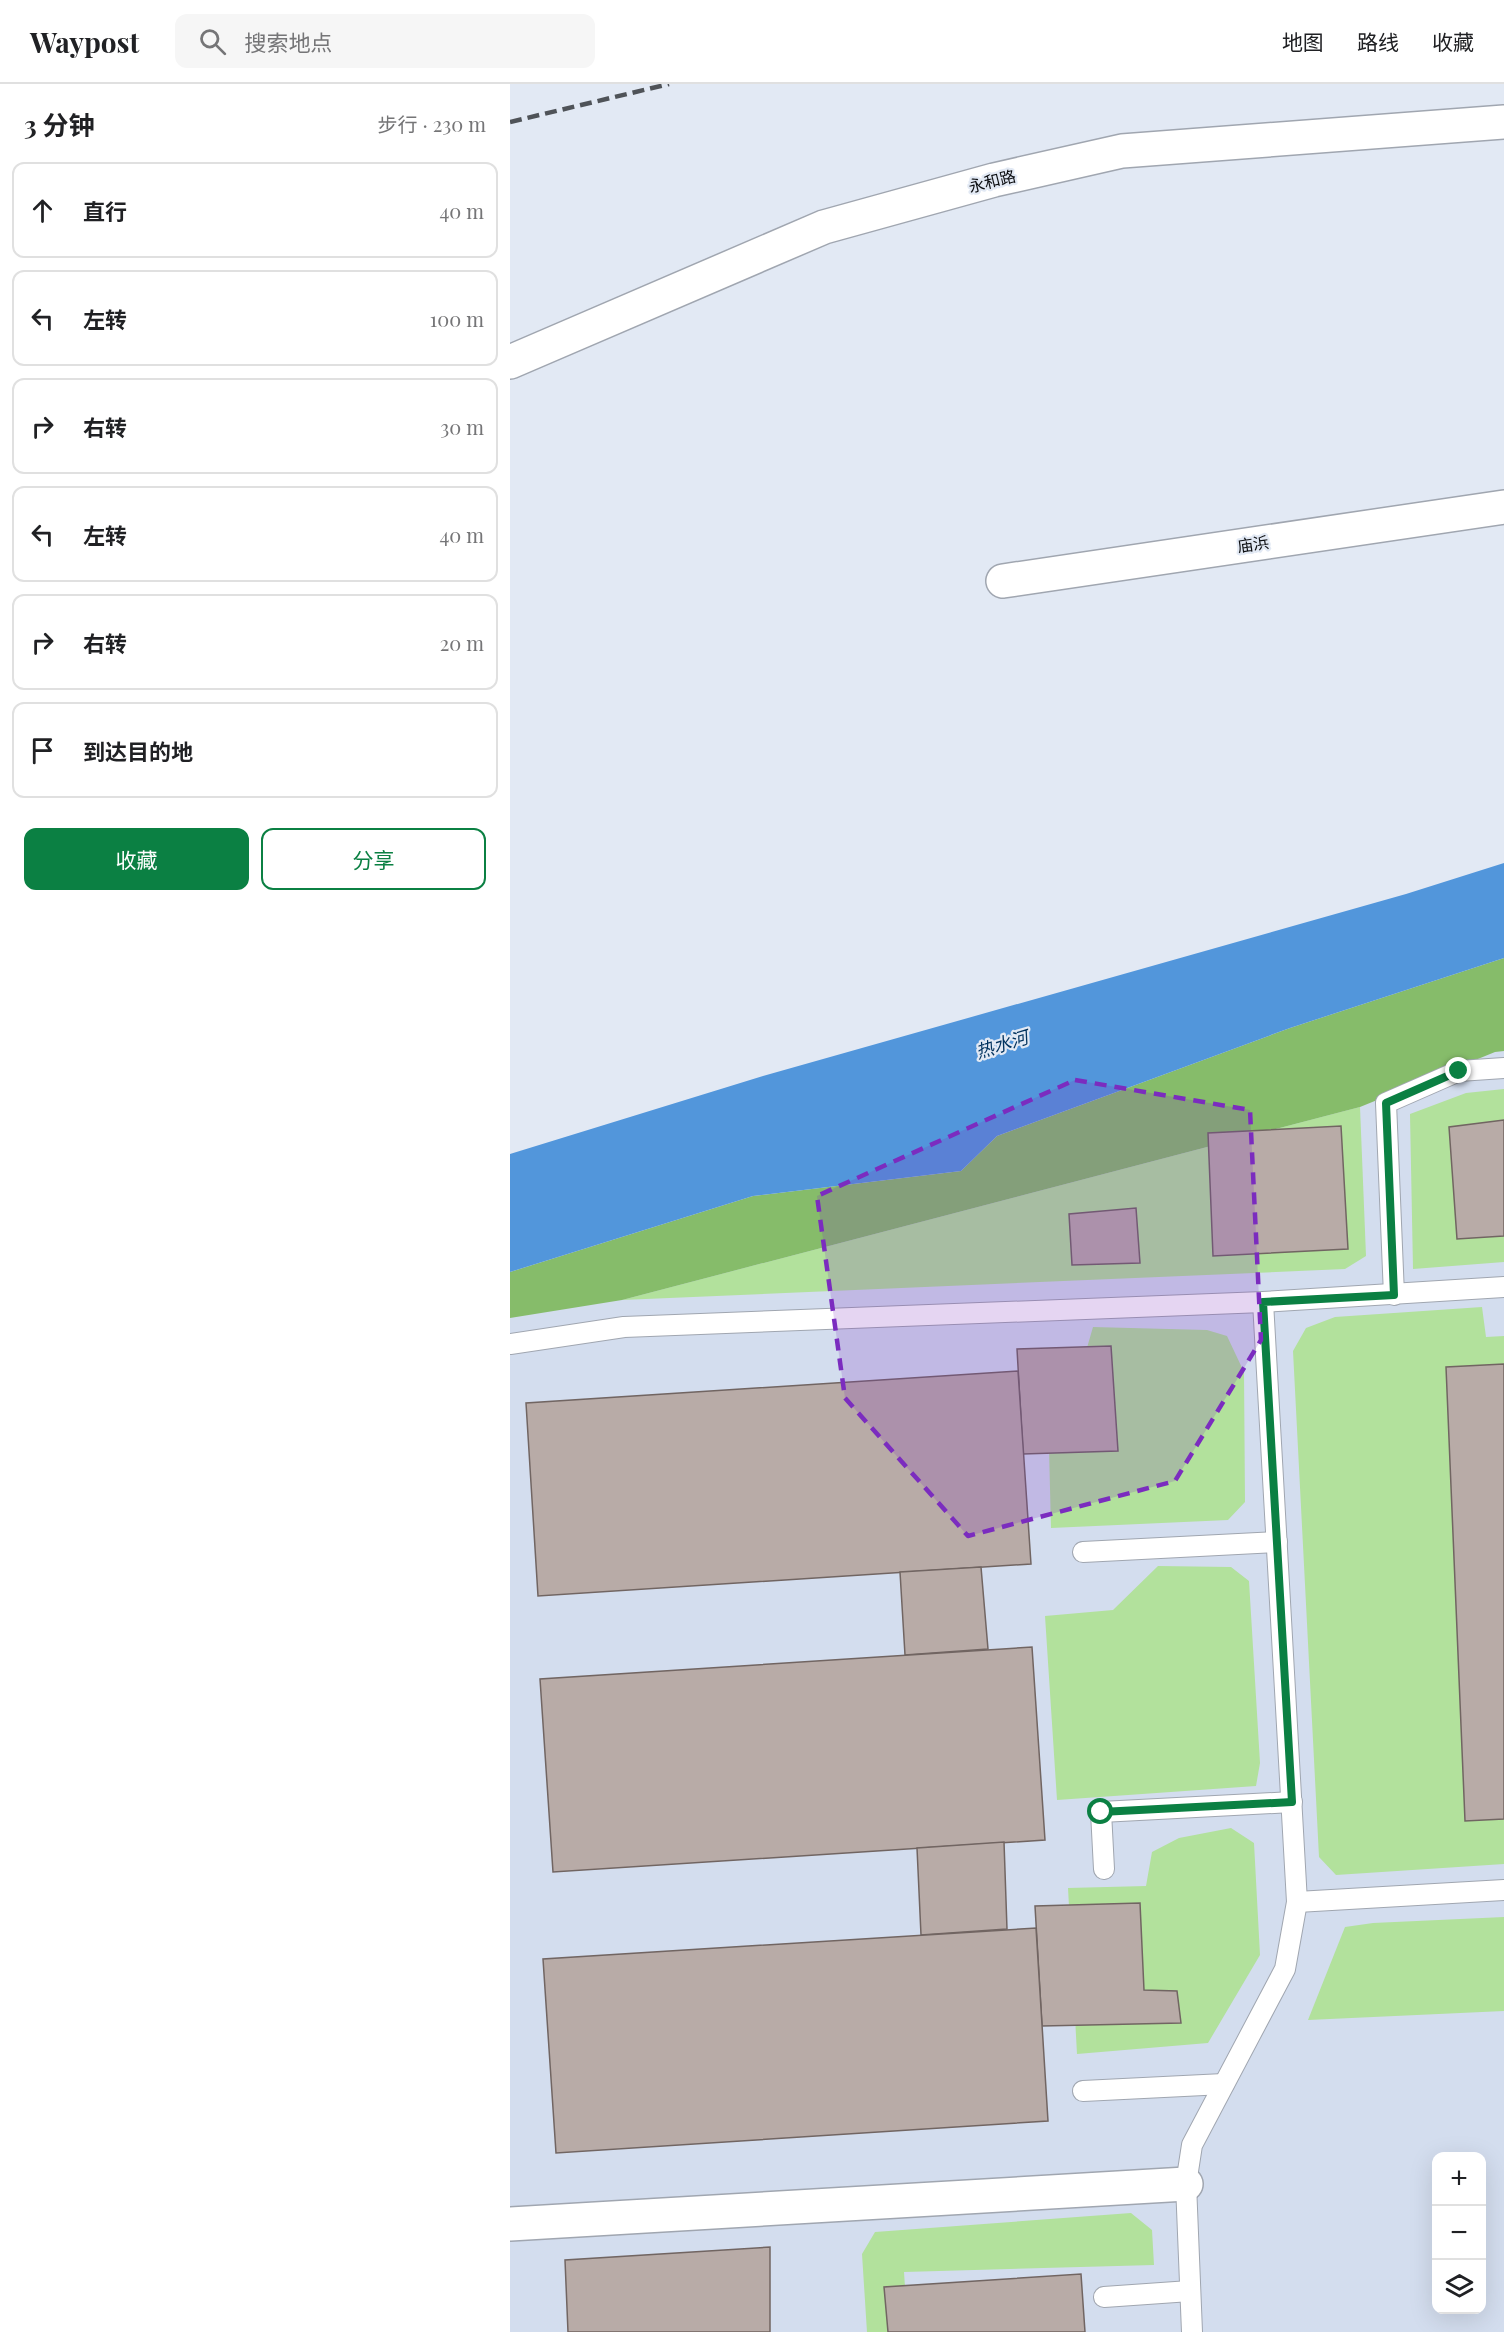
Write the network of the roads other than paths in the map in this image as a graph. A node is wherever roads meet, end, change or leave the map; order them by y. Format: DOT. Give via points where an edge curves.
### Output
graph roads {
  1 [pos="1504,122"];
  2 [pos="510,362"];
  3 [pos="1504,507"];
  4 [pos="1002,581"];
  5 [pos="1504,1068"];
  6 [pos="1504,1287"];
  7 [pos="1394,1295"];
  8 [pos="1263,1302"];
  9 [pos="510,1344"];
  10 [pos="1277,1542"];
  11 [pos="1083,1552"];
  12 [pos="1292,1802"];
  13 [pos="1104,1869"];
  14 [pos="1504,1890"];
  15 [pos="1297,1902"];
  16 [pos="1224,2084"];
  17 [pos="1083,2091"];
  18 [pos="1186,2184"];
  19 [pos="510,2224"];
  20 [pos="1190,2291"];
  21 [pos="1104,2297"];
  22 [pos="1192,2332"];
  1 -- 2 [label="street, 永和路" via="1122,151 994,180 824,227"];
  3 -- 4 [label="street, 庙浜"];
  5 -- 7 [label="lane" via="1459,1071 1386,1103"];
  6 -- 7 [label="lane"];
  7 -- 8 [label="lane"];
  8 -- 9 [label="lane" via="624,1327"];
  8 -- 10 [label="lane"];
  10 -- 11 [label="lane"];
  10 -- 12 [label="lane"];
  12 -- 13 [label="lane" via="1101,1812"];
  12 -- 15 [label="lane"];
  14 -- 15 [label="lane"];
  15 -- 16 [label="lane" via="1285,1969"];
  16 -- 17 [label="lane"];
  16 -- 18 [label="lane" via="1192,2145"];
  18 -- 19 [label="street"];
  18 -- 20 [label="lane"];
  20 -- 21 [label="lane"];
  20 -- 22 [label="lane"];
}
